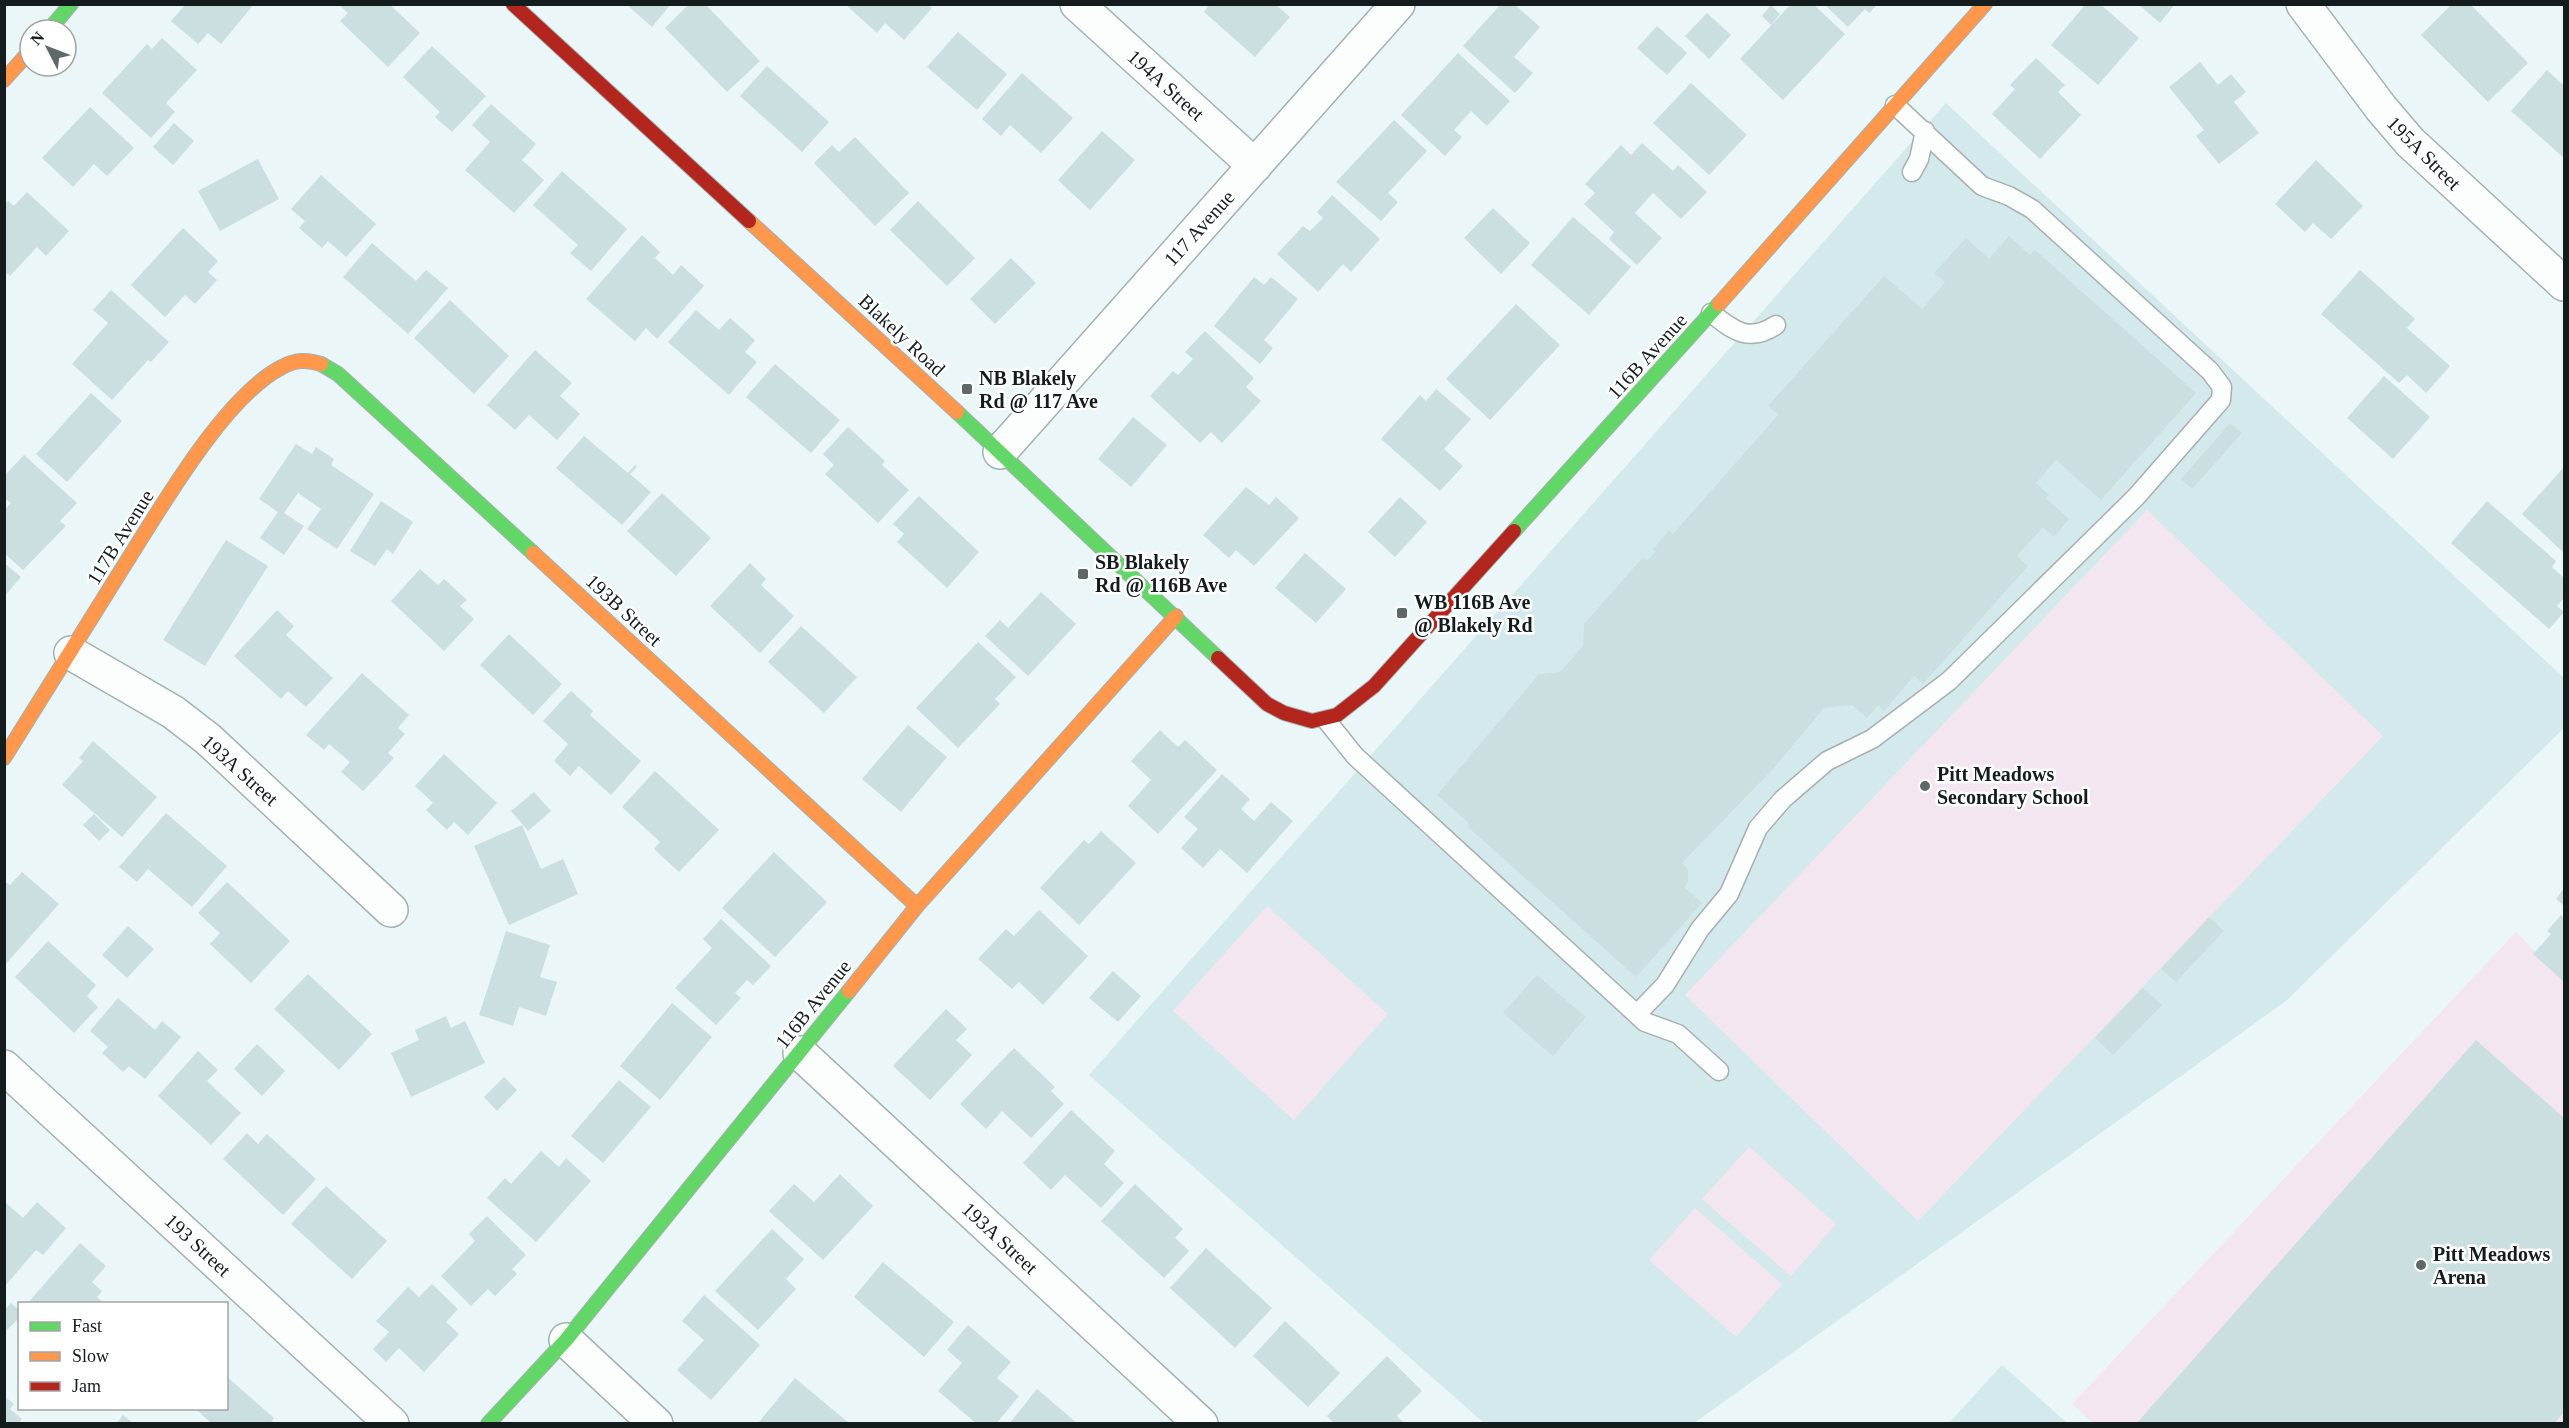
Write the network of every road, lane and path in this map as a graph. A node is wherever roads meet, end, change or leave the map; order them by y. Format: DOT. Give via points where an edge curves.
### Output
graph roads {
  1 [pos="71,4"];
  2 [pos="513,4"];
  3 [pos="1077,4"];
  4 [pos="1398,4"];
  5 [pos="1984,4"];
  6 [pos="2303,4"];
  7 [pos="59,18"];
  8 [pos="18,64"];
  9 [pos="4,80"];
  10 [pos="1895,105"];
  11 [pos="1925,131"];
  12 [pos="1255,166"];
  13 [pos="1912,172"];
  14 [pos="2565,284"];
  15 [pos="1712,313"];
  16 [pos="1776,325"];
  17 [pos="297,360"];
  18 [pos="1000,452"];
  19 [pos="1176,616"];
  20 [pos="71,653"];
  21 [pos="1327,721"];
  22 [pos="4,758"];
  23 [pos="917,906"];
  24 [pos="391,910"];
  25 [pos="1641,1018"];
  26 [pos="800,1053"];
  27 [pos="4,1067"];
  28 [pos="1719,1071"];
  29 [pos="566,1340"];
  30 [pos="392,1424"];
  31 [pos="488,1424"];
  32 [pos="656,1424"];
  33 [pos="1201,1424"];
  1 -- 7 [label="street"];
  2 -- 18 [label="street, Blakely Road"];
  3 -- 12 [label="street, 194A Street"];
  4 -- 12 [label="street, 117 Avenue"];
  5 -- 10 [label="street, 116B Avenue"];
  6 -- 14 [label="street, 195A Street" via="2410,142"];
  8 -- 9 [label="street"];
  10 -- 11 [label="lane"];
  10 -- 15 [label="street, 116B Avenue"];
  11 -- 13 [label="lane"];
  11 -- 25 [label="lane" via="1982,186 2032,209 2210,371 2222,387 2220,400 2136,497 1950,681 1872,739 1827,760 1783,799 1758,828 1729,894 1700,929"];
  12 -- 18 [label="street, 117 Avenue"];
  15 -- 16 [label="lane" via="1731,328 1747,334 1762,334"];
  15 -- 21 [label="street, 116B Avenue" via="1374,686"];
  17 -- 20 [label="street, 117B Avenue" via="261,382 201,449"];
  17 -- 23 [label="street, 193B Street" via="323,363 338,374"];
  18 -- 19 [label="street, Blakely Road"];
  19 -- 21 [label="street, Blakely Road" via="1267,704 1301,719"];
  19 -- 23 [label="street, 116B Avenue"];
  20 -- 22 [label="street, 117B Avenue"];
  20 -- 24 [label="street, 193A Street" via="173,712 208,739"];
  21 -- 25 [label="lane" via="1355,756"];
  23 -- 26 [label="street, 116B Avenue"];
  25 -- 28 [label="lane" via="1678,1034"];
  26 -- 29 [label="street, 116B Avenue"];
  26 -- 33 [label="street, 193A Street"];
  27 -- 30 [label="street, 193 Street"];
  29 -- 31 [label="street, 116B Avenue"];
  29 -- 32 [label="street"];
}
